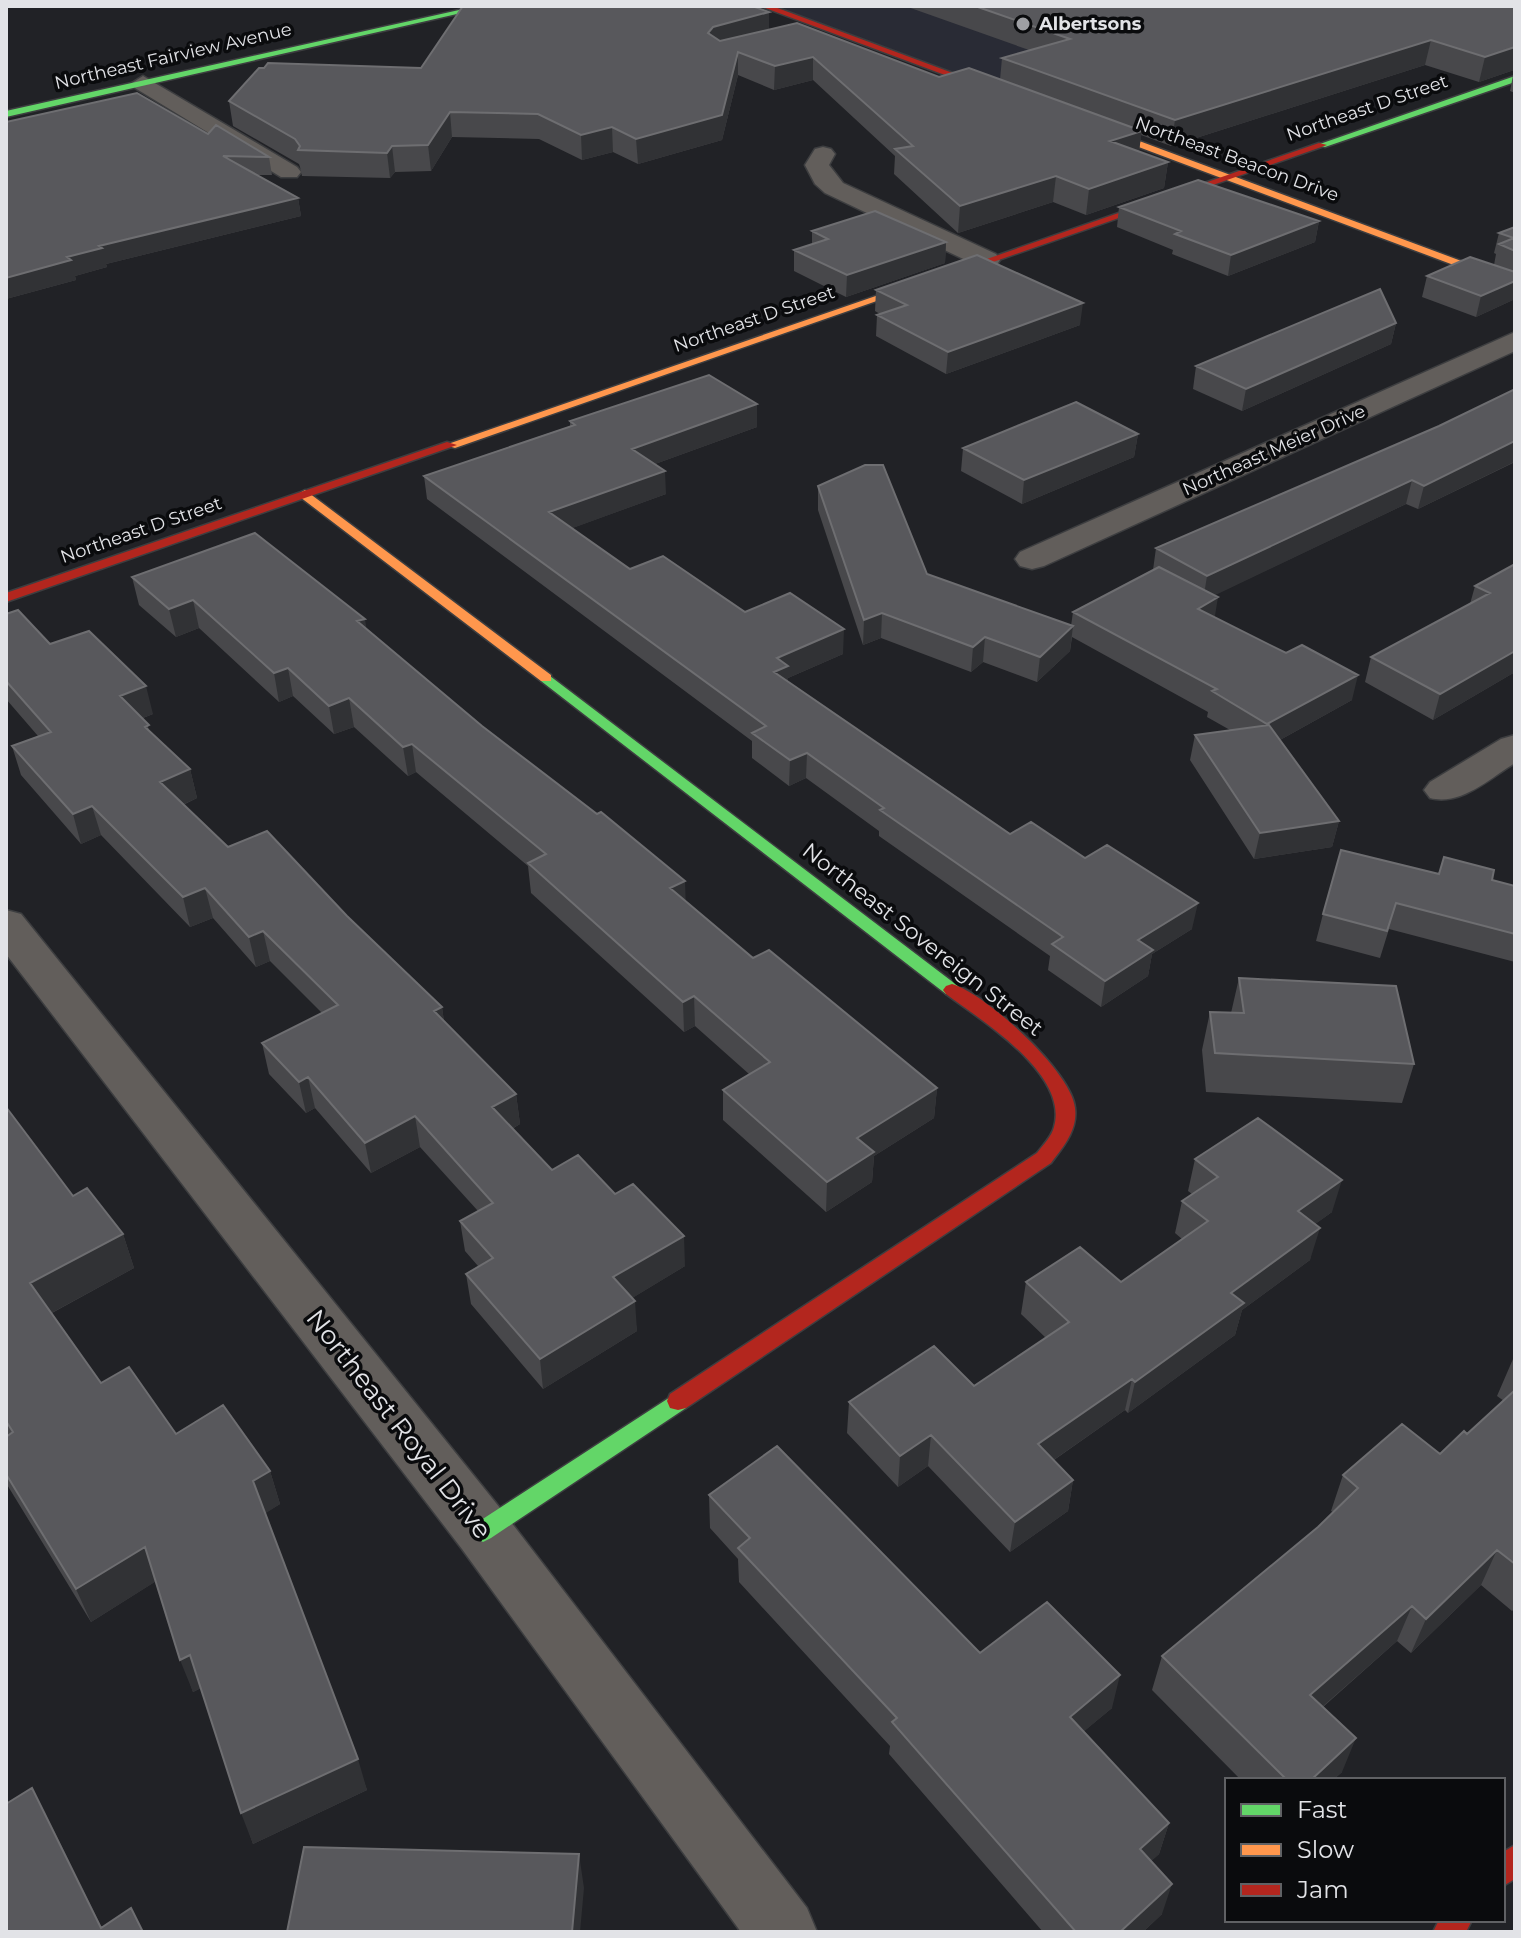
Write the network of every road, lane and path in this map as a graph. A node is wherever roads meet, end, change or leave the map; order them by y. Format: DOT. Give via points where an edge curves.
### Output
graph roads {
  1 [pos="488,6"];
  2 [pos="764,6"];
  3 [pos="827,30"];
  4 [pos="795,38"];
  5 [pos="1515,79"];
  6 [pos="143,83"];
  7 [pos="1028,103"];
  8 [pos="6,114"];
  9 [pos="1070,119"];
  10 [pos="823,154"];
  11 [pos="289,172"];
  12 [pos="1227,177"];
  13 [pos="987,260"];
  14 [pos="1515,285"];
  15 [pos="1515,340"];
  16 [pos="305,494"];
  17 [pos="1032,559"];
  18 [pos="6,598"];
  19 [pos="1515,747"];
  20 [pos="1444,790"];
  21 [pos="6,924"];
  22 [pos="483,1531"];
  23 [pos="783,1932"];
  1 -- 6 [label="street, Northeast Fairview Avenue"];
  2 -- 3 [label="street"];
  3 -- 4 [label="street"];
  3 -- 7 [label="street"];
  5 -- 12 [label="street, Northeast D Street"];
  6 -- 8 [label="street, Northeast Fairview Avenue"];
  6 -- 11 [label="street"];
  9 -- 12 [label="street, Northeast Beacon Drive"];
  10 -- 13 [label="street" via="817,165 834,188"];
  12 -- 13 [label="street, Northeast D Street"];
  12 -- 14 [label="street, Northeast Beacon Drive"];
  13 -- 16 [label="street, Northeast D Street"];
  15 -- 17 [label="street, Northeast Meier Drive"];
  16 -- 18 [label="street, Northeast D Street"];
  16 -- 22 [label="street, Northeast Sovereign Street" via="1003,1029 1047,1069 1065,1096 1065,1126 1044,1158"];
  19 -- 20 [label="street"];
  21 -- 22 [label="street, Northeast Royal Drive"];
  22 -- 23 [label="street, Northeast Royal Drive"];
}
